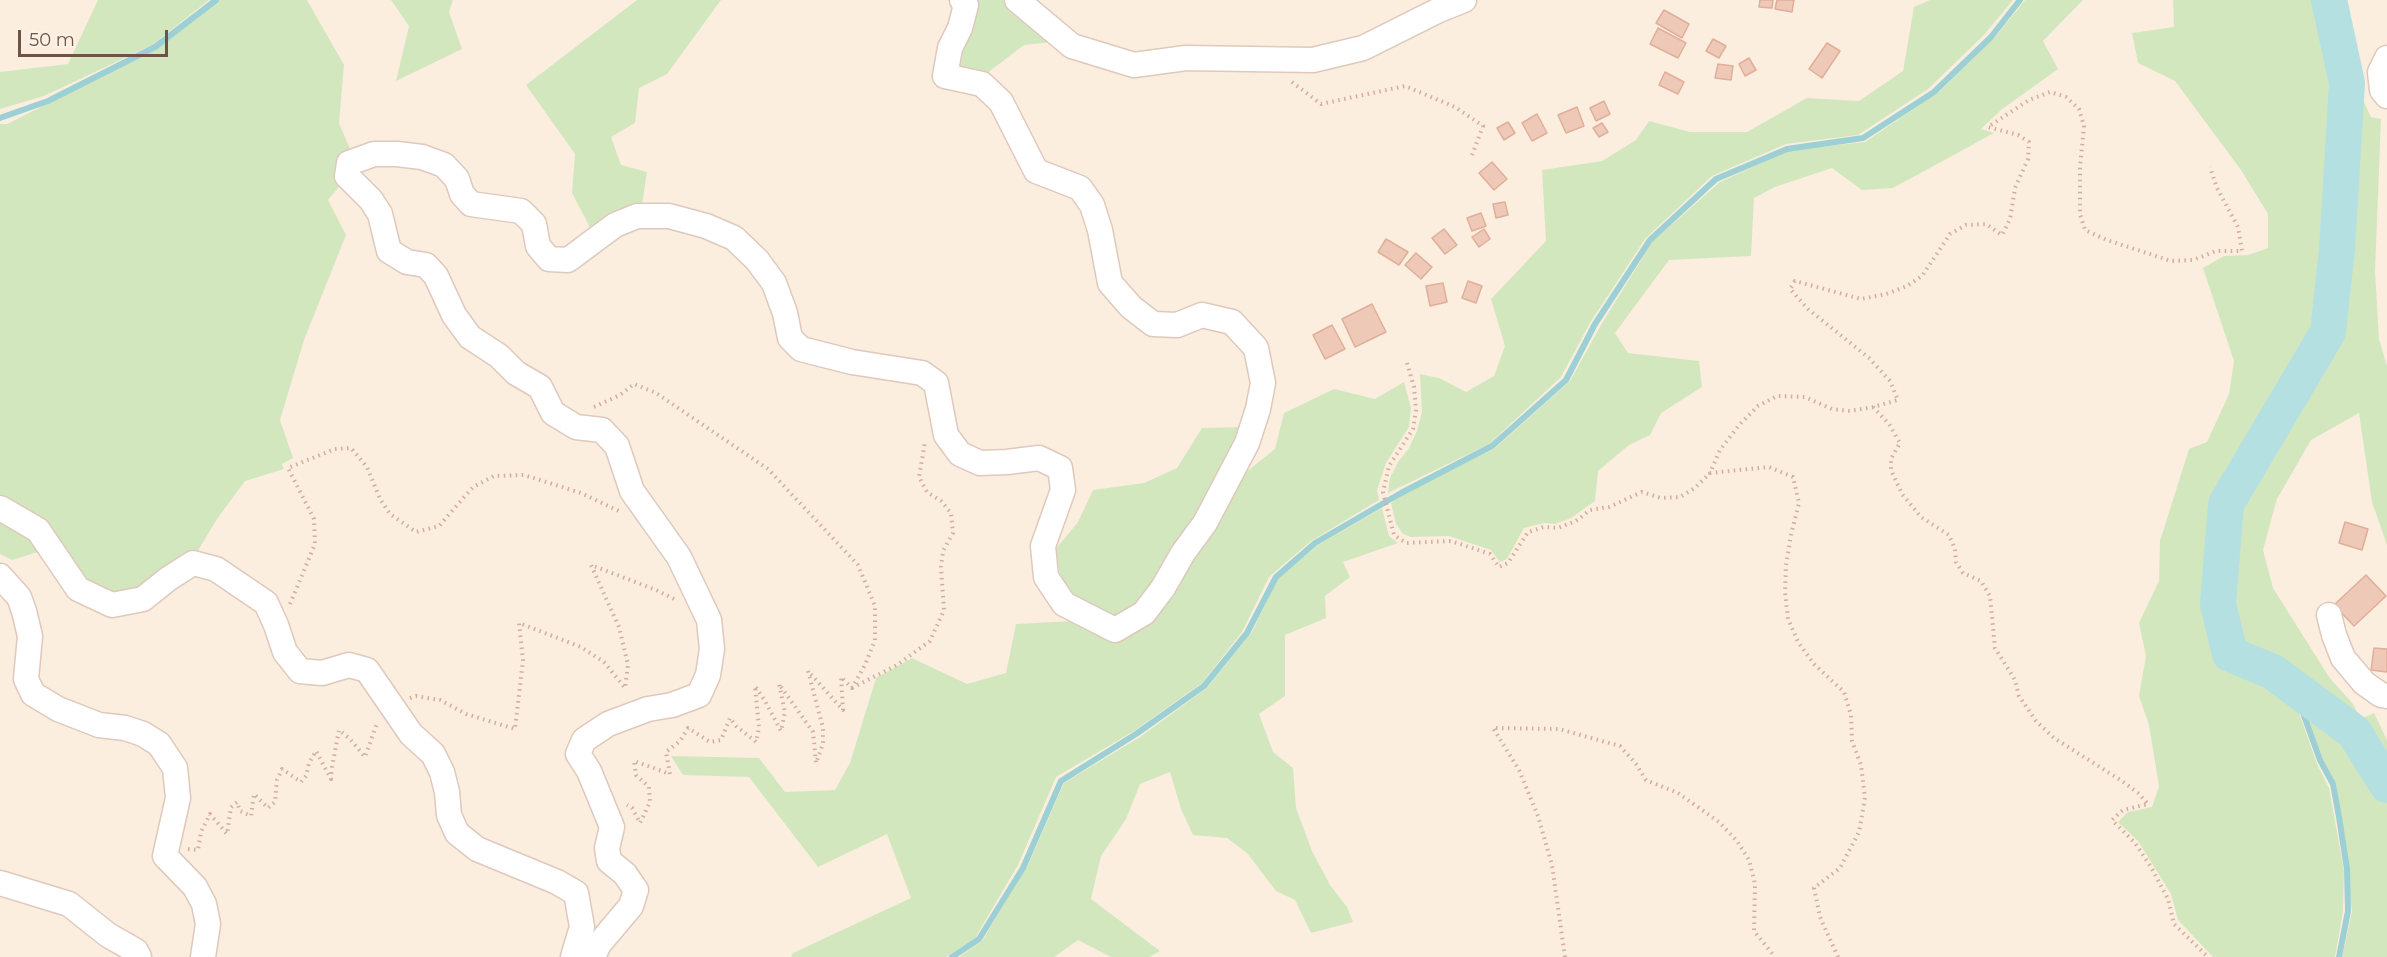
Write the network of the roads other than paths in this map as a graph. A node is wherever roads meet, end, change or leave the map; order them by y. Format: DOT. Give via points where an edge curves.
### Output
graph roads {
  1 [pos="962,0"];
  2 [pos="1017,0"];
  3 [pos="1464,0"];
  4 [pos="2387,58"];
  5 [pos="2387,96"];
  6 [pos="0,508"];
  7 [pos="0,576"];
  8 [pos="2329,615"];
  9 [pos="2387,696"];
  10 [pos="0,883"];
  11 [pos="139,957"];
  12 [pos="203,957"];
  13 [pos="573,957"];
  14 [pos="593,957"];
  1 -- 14 [label="street" via="966,5 950,48 945,76 982,84 1001,102 1036,171 1080,188 1092,206 1100,230 1110,283 1131,308 1153,324 1177,325 1202,315 1232,322 1256,348 1263,383 1247,443 1205,523 1144,613 1114,630 1064,604 1046,577 1043,546 1063,490 1060,468 1039,458 980,463 960,454 946,435 936,383 922,373 852,363 801,349 790,338 774,282 734,238 669,216 637,216 615,225 568,260 549,259 538,246 534,224 521,211 471,204 444,165 398,154 374,154 349,164 347,176 380,214 389,251 406,262 426,265 470,337 540,387 554,413 576,427 602,430 617,446 632,491 679,556 709,620 712,649 708,675 699,695 608,724 584,740 578,754 612,827 607,848 609,861 625,873 636,890 631,906"];
  2 -- 3 [label="street" via="1072,46 1134,65 1186,58 1313,60 1363,48"];
  4 -- 5 [label="street" via="2380,72 2382,90"];
  6 -- 13 [label="street" via="38,530 78,589 112,605 143,599 194,563 216,568 266,603 285,652 300,671 322,673 349,665 367,670 411,734 434,754 457,833 477,849 576,893 582,927"];
  7 -- 12 [label="street" via="19,597 24,611 30,636 26,679 33,694 58,709 99,724 143,734 159,744 176,768 177,798 165,856 195,887 204,904 208,924"];
  8 -- 9 [label="street" via="2343,658 2364,683"];
  10 -- 11 [label="street" via="69,904"];
}
